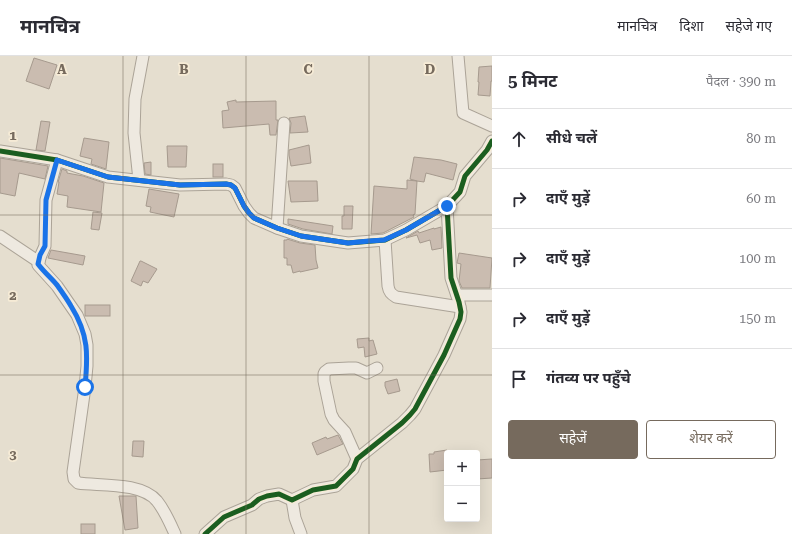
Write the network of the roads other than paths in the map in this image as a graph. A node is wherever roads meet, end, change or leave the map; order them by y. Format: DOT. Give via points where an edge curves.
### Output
graph roads {
  1 [pos="142,56"];
  2 [pos="458,56"];
  3 [pos="284,123"];
  4 [pos="492,126"];
  5 [pos="492,141"];
  6 [pos="0,151"];
  7 [pos="57,160"];
  8 [pos="139,180"];
  9 [pos="447,206"];
  10 [pos="277,228"];
  11 [pos="0,236"];
  12 [pos="384,240"];
  13 [pos="39,262"];
  14 [pos="457,295"];
  15 [pos="488,295"];
  16 [pos="460,307"];
  17 [pos="377,368"];
  18 [pos="356,460"];
  19 [pos="292,500"];
  20 [pos="174,534"];
  21 [pos="206,534"];
  22 [pos="301,534"];
  1 -- 8 [label="street" via="135,99 134,133"];
  2 -- 4 [label="street" via="463,113"];
  3 -- 10 [label="street"];
  5 -- 9 [label="street" via="480,160 465,176 460,192"];
  6 -- 7 [label="street"];
  7 -- 8 [label="street" via="108,177"];
  7 -- 13 [label="street" via="46,200 45,246"];
  8 -- 10 [label="street" via="180,185 231,185 254,218"];
  9 -- 12 [label="street"];
  9 -- 14 [label="street" via="451,278"];
  10 -- 12 [label="street" via="301,236 348,243"];
  11 -- 13 [label="street"];
  12 -- 16 [label="street" via="390,293 396,297"];
  13 -- 20 [label="street" via="77,315 87,345 87,366 74,479 78,483 133,488 152,496 164,512"];
  14 -- 15 [label="street"];
  14 -- 16 [label="street"];
  16 -- 18 [label="street" via="460,320 444,355 410,415"];
  17 -- 18 [label="street" via="367,373 352,368 334,368 324,374 331,414 345,432"];
  18 -- 19 [label="street" via="353,469 336,486 313,490"];
  19 -- 21 [label="street" via="279,494 259,499 252,505 224,517"];
  19 -- 22 [label="street"];
}
